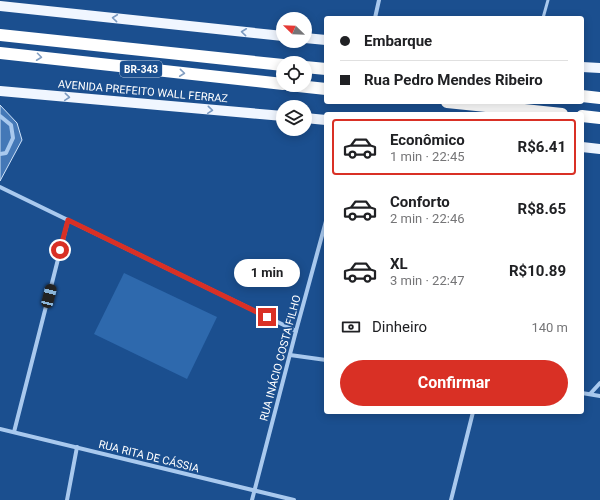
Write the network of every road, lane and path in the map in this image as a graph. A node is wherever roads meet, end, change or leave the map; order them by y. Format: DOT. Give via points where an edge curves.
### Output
graph roads {
  1 [pos="379,0"];
  2 [pos="548,0"];
  3 [pos="0,6"];
  4 [pos="375,16"];
  5 [pos="544,16"];
  6 [pos="0,35"];
  7 [pos="276,35"];
  8 [pos="312,39"];
  9 [pos="324,40"];
  10 [pos="0,53"];
  11 [pos="276,63"];
  12 [pos="584,67"];
  13 [pos="312,68"];
  14 [pos="600,68"];
  15 [pos="324,69"];
  16 [pos="276,83"];
  17 [pos="312,87"];
  18 [pos="324,89"];
  19 [pos="0,91"];
  20 [pos="584,96"];
  21 [pos="600,98"];
  22 [pos="466,104"];
  23 [pos="543,112"];
  24 [pos="276,115"];
  25 [pos="0,116"];
  26 [pos="584,116"];
  27 [pos="600,118"];
  28 [pos="312,119"];
  29 [pos="324,120"];
  30 [pos="584,147"];
  31 [pos="600,149"];
  32 [pos="0,154"];
  33 [pos="0,187"];
  34 [pos="68,220"];
  35 [pos="324,229"];
  36 [pos="296,331"];
  37 [pos="290,355"];
  38 [pos="324,360"];
  39 [pos="600,383"];
  40 [pos="584,393"];
  41 [pos="590,394"];
  42 [pos="600,396"];
  43 [pos="472,414"];
  44 [pos="0,430"];
  45 [pos="14,432"];
  46 [pos="77,447"];
  47 [pos="254,491"];
  48 [pos="67,500"];
  49 [pos="252,500"];
  50 [pos="294,500"];
  51 [pos="451,500"];
  1 -- 4 [label="street"];
  2 -- 5 [label="lane"];
  7 -- 3 [label="main road, one-way"];
  6 -- 11 [label="highway, BR-343"];
  8 -- 9 [label="main road"];
  10 -- 16 [label="highway, BR-343, one-way"];
  12 -- 14 [label="main road"];
  13 -- 15 [label="highway"];
  17 -- 18 [label="highway"];
  19 -- 24 [label="main road, AVENIDA PREFEITO WALL FERRAZ, one-way"];
  20 -- 21 [label="highway"];
  22 -- 23 [label="highway"];
  25 -- 32 [label="street" via="11,125 13,138 6,152"];
  26 -- 27 [label="highway"];
  28 -- 29 [label="main road"];
  30 -- 31 [label="main road"];
  33 -- 34 [label="street"];
  34 -- 36 [label="street"];
  34 -- 45 [label="street"];
  35 -- 36 [label="street, RUA INÁCIO COSTA FILHO"];
  36 -- 37 [label="street, RUA INÁCIO COSTA FILHO"];
  37 -- 38 [label="street"];
  37 -- 47 [label="street, RUA INÁCIO COSTA FILHO"];
  39 -- 41 [label="street"];
  40 -- 41 [label="street"];
  41 -- 42 [label="street"];
  43 -- 51 [label="street"];
  44 -- 45 [label="street, RUA RITA DE CÁSSIA"];
  45 -- 46 [label="street, RUA RITA DE CÁSSIA"];
  46 -- 47 [label="street, RUA RITA DE CÁSSIA"];
  46 -- 48 [label="street"];
  47 -- 49 [label="street, RUA INÁCIO COSTA FILHO"];
  47 -- 50 [label="street, RUA RITA DE CÁSSIA"];
}
